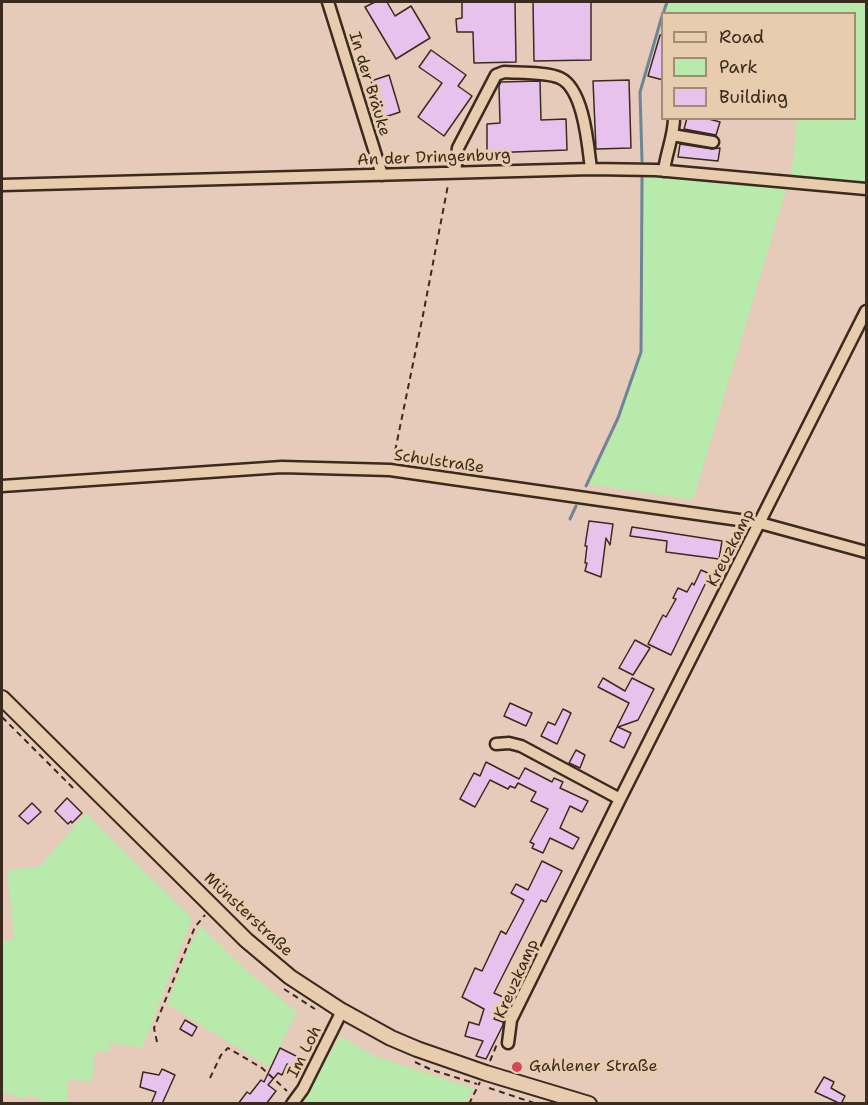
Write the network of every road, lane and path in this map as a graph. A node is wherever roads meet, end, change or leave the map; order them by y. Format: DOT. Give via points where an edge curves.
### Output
graph roads {
  1 [pos="328,2"];
  2 [pos="674,120"];
  3 [pos="672,135"];
  4 [pos="712,142"];
  5 [pos="591,170"];
  6 [pos="664,171"];
  7 [pos="453,172"];
  8 [pos="382,175"];
  9 [pos="2,185"];
  10 [pos="867,189"];
  11 [pos="867,311"];
  12 [pos="390,470"];
  13 [pos="2,486"];
  14 [pos="760,523"];
  15 [pos="867,552"];
  16 [pos="2,699"];
  17 [pos="495,744"];
  18 [pos="620,799"];
  19 [pos="212,906"];
  20 [pos="342,1011"];
  21 [pos="509,1039"];
  22 [pos="157,1042"];
  23 [pos="486,1073"];
  24 [pos="210,1078"];
  25 [pos="294,1101"];
  26 [pos="469,1104"];
  27 [pos="589,1104"];
  1 -- 8 [label="street, In der Bräuke"];
  2 -- 3 [label="street"];
  3 -- 4 [label="street"];
  3 -- 6 [label="street"];
  5 -- 6 [label="street, An der Dringenburg"];
  5 -- 7 [label="street, An der Dringenburg"];
  5 -- 7 [label="street" via="576,95 567,81 558,76 504,72 496,75 458,148"];
  6 -- 10 [label="street, An der Dringenburg"];
  7 -- 8 [label="street, An der Dringenburg"];
  7 -- 12 [label="path"];
  8 -- 9 [label="street, An der Dringenburg"];
  11 -- 14 [label="street, Kreuzkamp"];
  12 -- 13 [label="street, Schulstraße" via="282,467"];
  12 -- 14 [label="street, Schulstraße"];
  14 -- 15 [label="street, Schulstraße"];
  14 -- 18 [label="street, Kreuzkamp"];
  16 -- 19 [label="main road, Münsterstraße"];
  17 -- 18 [label="street" via="521,746"];
  18 -- 21 [label="street, Kreuzkamp" via="511,1020"];
  19 -- 20 [label="main road, Münsterstraße" via="290,977"];
  19 -- 22 [label="path" via="195,927 154,1028"];
  20 -- 23 [label="main road, Münsterstraße" via="391,1038"];
  20 -- 25 [label="street, Im Loh"];
  21 -- 23 [label="path" via="498,1042"];
  23 -- 26 [label="path"];
  23 -- 27 [label="main road, Münsterstraße"];
  24 -- 25 [label="path" via="228,1048 262,1068"];
}
